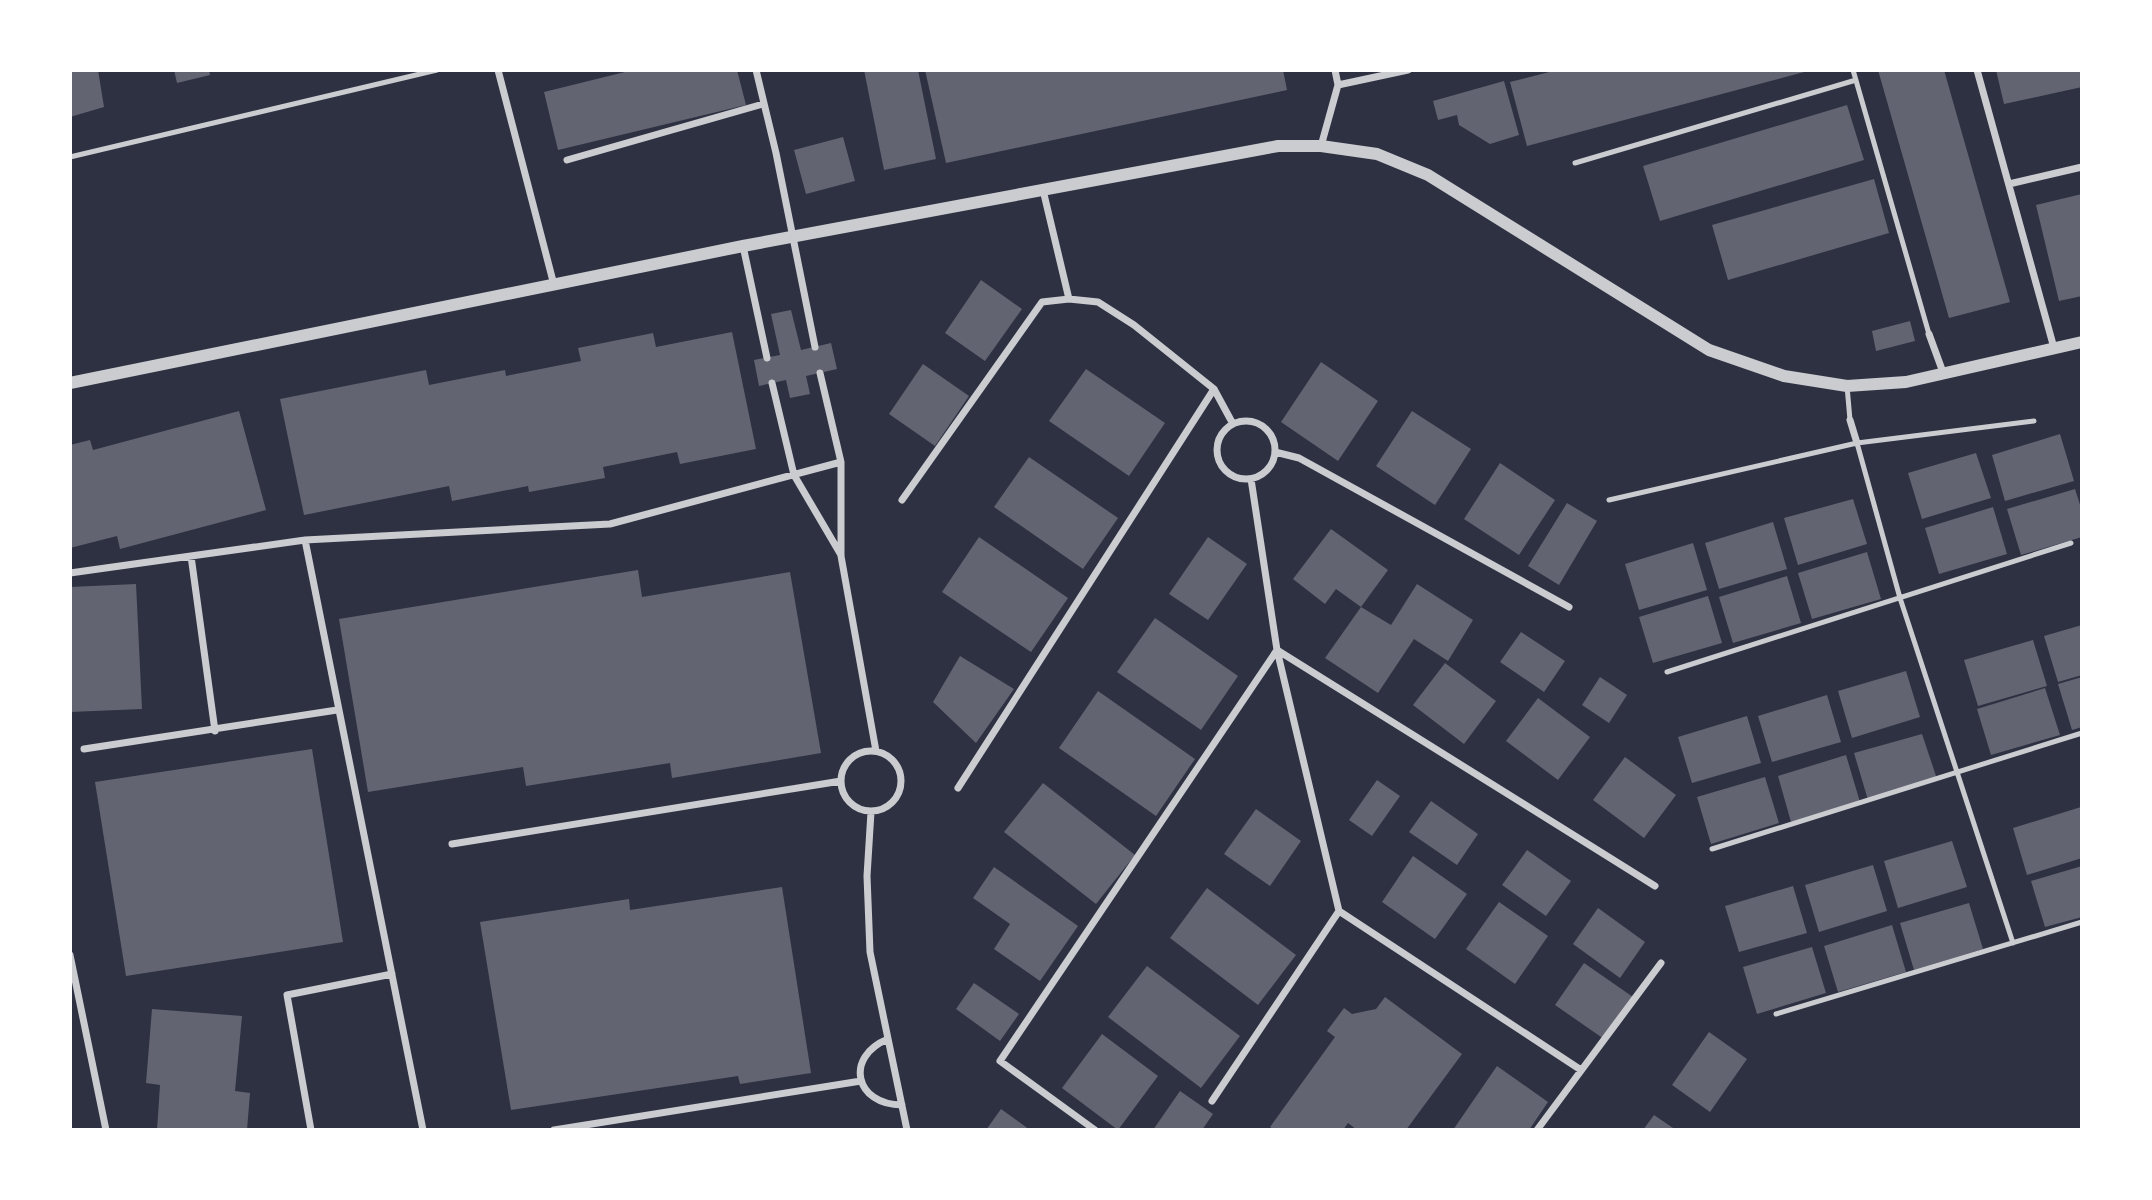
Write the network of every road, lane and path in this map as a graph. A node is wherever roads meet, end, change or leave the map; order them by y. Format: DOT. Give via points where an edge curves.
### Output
graph roads {
  1 [pos="437,70"];
  2 [pos="498,70"];
  3 [pos="756,70"];
  4 [pos="1335,70"];
  5 [pos="1408,70"];
  6 [pos="1853,70"];
  7 [pos="1978,70"];
  8 [pos="1856,79"];
  9 [pos="1338,85"];
  10 [pos="764,104"];
  11 [pos="1321,146"];
  12 [pos="70,157"];
  13 [pos="567,160"];
  14 [pos="1574,163"];
  15 [pos="2082,167"];
  16 [pos="2009,184"];
  17 [pos="1043,190"];
  18 [pos="793,238"];
  19 [pos="743,246"];
  20 [pos="554,285"];
  21 [pos="1069,299"];
  22 [pos="1928,334"];
  23 [pos="2082,342"];
  24 [pos="815,347"];
  25 [pos="2054,348"];
  26 [pos="767,358"];
  27 [pos="820,373"];
  28 [pos="1944,375"];
  29 [pos="70,383"];
  30 [pos="772,383"];
  31 [pos="1847,386"];
  32 [pos="1214,389"];
  33 [pos="1850,420"];
  34 [pos="2034,421"];
  35 [pos="1233,424"];
  36 [pos="1857,443"];
  37 [pos="1275,452"];
  38 [pos="841,462"];
  39 [pos="794,475"];
  40 [pos="1251,479"];
  41 [pos="902,500"];
  42 [pos="1609,500"];
  43 [pos="305,540"];
  44 [pos="2071,543"];
  45 [pos="191,556"];
  46 [pos="841,556"];
  47 [pos="70,573"];
  48 [pos="1900,598"];
  49 [pos="1570,607"];
  50 [pos="1277,650"];
  51 [pos="1667,671"];
  52 [pos="337,710"];
  53 [pos="215,731"];
  54 [pos="2082,733"];
  55 [pos="84,749"];
  56 [pos="876,751"];
  57 [pos="1955,774"];
  58 [pos="841,781"];
  59 [pos="958,788"];
  60 [pos="871,812"];
  61 [pos="452,844"];
  62 [pos="1712,849"];
  63 [pos="1655,886"];
  64 [pos="1339,911"];
  65 [pos="2082,922"];
  66 [pos="2013,943"];
  67 [pos="70,955"];
  68 [pos="1661,963"];
  69 [pos="392,974"];
  70 [pos="1776,1014"];
  71 [pos="888,1039"];
  72 [pos="1581,1070"];
  73 [pos="861,1081"];
  74 [pos="1212,1101"];
  75 [pos="902,1105"];
  76 [pos="106,1130"];
  77 [pos="311,1130"];
  78 [pos="423,1130"];
  79 [pos="554,1130"];
  80 [pos="907,1130"];
  81 [pos="1095,1130"];
  82 [pos="1537,1130"];
  1 -- 12 [label="lane"];
  2 -- 20 [label="street"];
  3 -- 10 [label="street"];
  4 -- 9 [label="street"];
  5 -- 9 [label="street"];
  6 -- 8 [label="lane"];
  7 -- 16 [label="street"];
  8 -- 14 [label="lane"];
  8 -- 22 [label="lane"];
  9 -- 11 [label="street"];
  10 -- 13 [label="street"];
  10 -- 18 [label="street"];
  11 -- 17 [label="street" via="1237,151"];
  11 -- 31 [label="street" via="1377,154 1428,175 1709,350 1784,376"];
  15 -- 16 [label="street"];
  16 -- 25 [label="street"];
  17 -- 18 [label="street"];
  17 -- 21 [label="street"];
  18 -- 19 [label="street"];
  18 -- 24 [label="street"];
  19 -- 20 [label="street"];
  19 -- 26 [label="street"];
  20 -- 29 [label="street"];
  21 -- 32 [label="street" via="1098,302"];
  21 -- 41 [label="street" via="1042,302"];
  22 -- 28 [label="street"];
  23 -- 25 [label="street"];
  25 -- 28 [label="street"];
  27 -- 38 [label="street"];
  28 -- 31 [label="street"];
  30 -- 39 [label="street"];
  31 -- 33 [label="lane"];
  32 -- 35 [label="street"];
  32 -- 59 [label="street"];
  33 -- 36 [label="street"];
  34 -- 36 [label="lane"];
  35 -- 37 [label="street" via="1245,421 1267,430"];
  35 -- 40 [label="street" via="1217,446 1218,459 1226,471"];
  36 -- 42 [label="lane"];
  36 -- 48 [label="lane"];
  37 -- 40 [label="street" via="1272,465"];
  37 -- 49 [label="street" via="1299,458"];
  38 -- 39 [label="street"];
  38 -- 46 [label="street"];
  39 -- 43 [label="street" via="610,524"];
  39 -- 46 [label="street"];
  40 -- 50 [label="street"];
  43 -- 45 [label="street"];
  43 -- 52 [label="street"];
  44 -- 48 [label="lane"];
  45 -- 47 [label="street"];
  45 -- 53 [label="street"];
  46 -- 56 [label="street"];
  48 -- 51 [label="lane"];
  48 -- 57 [label="lane"];
  50 -- 63 [label="street"];
  50 -- 64 [label="street"];
  50 -- 81 [label="street" via="1000,1060"];
  52 -- 53 [label="street"];
  52 -- 69 [label="street"];
  53 -- 55 [label="street"];
  54 -- 57 [label="lane"];
  56 -- 58 [label="street" via="855,754"];
  56 -- 60 [label="street" via="888,755 902,777 894,802"];
  57 -- 62 [label="lane"];
  57 -- 66 [label="lane"];
  58 -- 60 [label="street" via="849,803"];
  58 -- 61 [label="street"];
  60 -- 71 [label="street" via="867,917"];
  64 -- 72 [label="street"];
  64 -- 74 [label="street"];
  65 -- 66 [label="lane"];
  66 -- 70 [label="lane"];
  67 -- 76 [label="street"];
  68 -- 72 [label="street"];
  69 -- 77 [label="street" via="287,995"];
  69 -- 78 [label="street"];
  71 -- 73 [label="street" via="865,1054"];
  71 -- 75 [label="street"];
  72 -- 82 [label="street"];
  73 -- 75 [label="street" via="870,1096 885,1105"];
  73 -- 79 [label="street"];
  75 -- 80 [label="street"];
}
